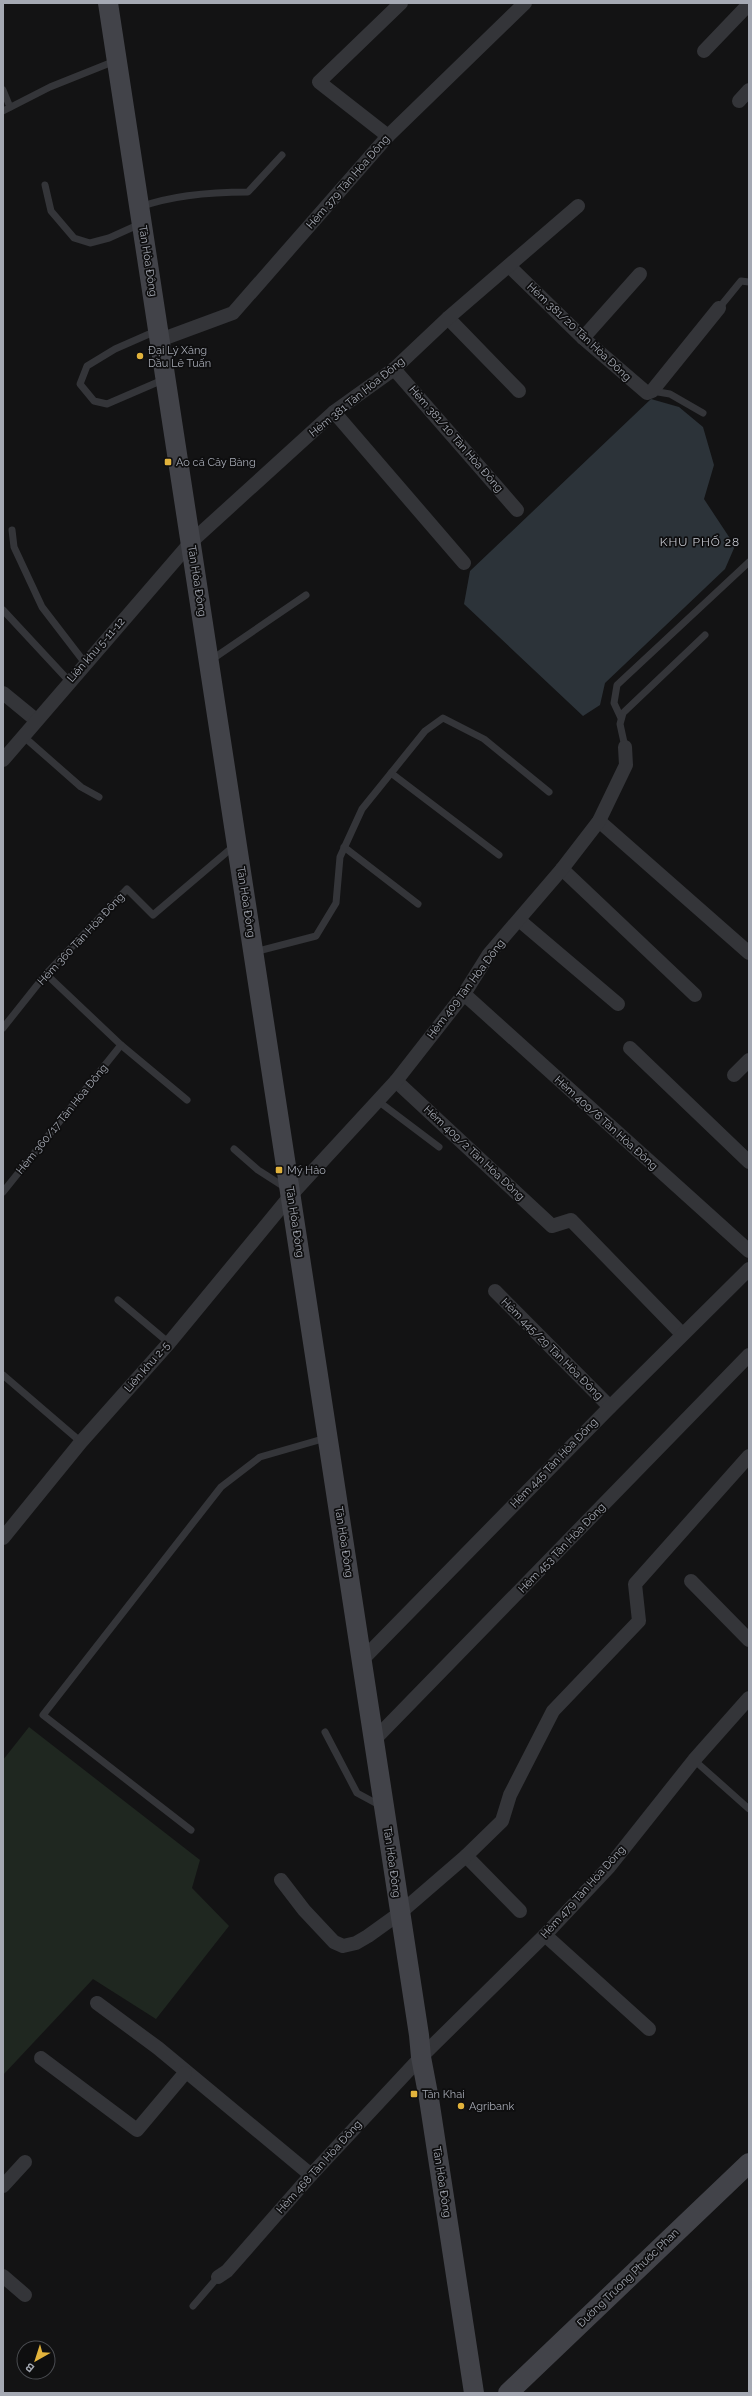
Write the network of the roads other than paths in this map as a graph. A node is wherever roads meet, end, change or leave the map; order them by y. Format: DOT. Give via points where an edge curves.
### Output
graph roads {
  1 [pos="108,3"];
  2 [pos="401,3"];
  3 [pos="525,3"];
  4 [pos="749,4"];
  5 [pos="704,51"];
  6 [pos="117,60"];
  7 [pos="3,90"];
  8 [pos="749,90"];
  9 [pos="739,100"];
  10 [pos="10,107"];
  11 [pos="3,111"];
  12 [pos="388,136"];
  13 [pos="282,155"];
  14 [pos="45,185"];
  15 [pos="578,206"];
  16 [pos="141,215"];
  17 [pos="509,266"];
  18 [pos="640,274"];
  19 [pos="749,282"];
  20 [pos="719,308"];
  21 [pos="448,318"];
  22 [pos="159,335"];
  23 [pos="583,338"];
  24 [pos="394,369"];
  25 [pos="166,378"];
  26 [pos="519,391"];
  27 [pos="652,391"];
  28 [pos="334,412"];
  29 [pos="703,413"];
  30 [pos="517,510"];
  31 [pos="12,530"];
  32 [pos="191,542"];
  33 [pos="749,562"];
  34 [pos="464,563"];
  35 [pos="306,595"];
  36 [pos="3,610"];
  37 [pos="705,635"];
  38 [pos="85,662"];
  39 [pos="209,662"];
  40 [pos="69,681"];
  41 [pos="3,693"];
  42 [pos="621,718"];
  43 [pos="36,720"];
  44 [pos="23,736"];
  45 [pos="625,747"];
  46 [pos="3,760"];
  47 [pos="392,773"];
  48 [pos="549,792"];
  49 [pos="99,796"];
  50 [pos="599,821"];
  51 [pos="237,844"];
  52 [pos="344,847"];
  53 [pos="499,855"];
  54 [pos="562,869"];
  55 [pos="418,904"];
  56 [pos="519,920"];
  57 [pos="254,952"];
  58 [pos="749,953"];
  59 [pos="46,974"];
  60 [pos="464,994"];
  61 [pos="695,995"];
  62 [pos="618,1004"];
  63 [pos="3,1028"];
  64 [pos="121,1045"];
  65 [pos="630,1048"];
  66 [pos="749,1060"];
  67 [pos="734,1075"];
  68 [pos="396,1081"];
  69 [pos="187,1100"];
  70 [pos="378,1101"];
  71 [pos="439,1147"];
  72 [pos="234,1149"];
  73 [pos="749,1162"];
  74 [pos="3,1192"];
  75 [pos="290,1192"];
  76 [pos="749,1252"];
  77 [pos="749,1269"];
  78 [pos="495,1291"];
  79 [pos="118,1300"];
  80 [pos="682,1334"];
  81 [pos="169,1343"];
  82 [pos="749,1355"];
  83 [pos="3,1375"];
  84 [pos="610,1407"];
  85 [pos="328,1438"];
  86 [pos="81,1442"];
  87 [pos="749,1456"];
  88 [pos="3,1538"];
  89 [pos="691,1581"];
  90 [pos="749,1640"];
  91 [pos="362,1660"];
  92 [pos="749,1698"];
  93 [pos="325,1732"];
  94 [pos="374,1740"];
  95 [pos="694,1760"];
  96 [pos="385,1808"];
  97 [pos="749,1809"];
  98 [pos="191,1830"];
  99 [pos="466,1856"];
  100 [pos="281,1880"];
  101 [pos="520,1911"];
  102 [pos="400,1913"];
  103 [pos="545,1935"];
  104 [pos="97,2003"];
  105 [pos="649,2030"];
  106 [pos="421,2057"];
  107 [pos="41,2058"];
  108 [pos="186,2073"];
  109 [pos="25,2162"];
  110 [pos="749,2162"];
  111 [pos="311,2175"];
  112 [pos="3,2186"];
  113 [pos="3,2276"];
  114 [pos="218,2277"];
  115 [pos="26,2295"];
  116 [pos="193,2306"];
  117 [pos="474,2393"];
  118 [pos="508,2393"];
  1 -- 6 [label="street, Tân Hòa Đông"];
  2 -- 12 [label="street" via="318,82"];
  3 -- 12 [label="street, Hẻm 379 Tân Hòa Đông"];
  4 -- 5 [label="street"];
  6 -- 10 [label="lane" via="50,87"];
  6 -- 16 [label="street, Tân Hòa Đông"];
  7 -- 10 [label="lane"];
  8 -- 9 [label="street"];
  10 -- 11 [label="lane"];
  12 -- 22 [label="street, Hẻm 379 Tân Hòa Đông" via="233,313"];
  13 -- 16 [label="lane" via="248,192 219,192 151,202"];
  14 -- 16 [label="lane" via="51,211 74,238 90,243 109,238"];
  15 -- 17 [label="street, Hẻm 381 Tân Hòa Đông"];
  16 -- 22 [label="street, Tân Hòa Đông"];
  17 -- 21 [label="street, Hẻm 381 Tân Hòa Đông"];
  17 -- 23 [label="street, Hẻm 381/20 Tân Hòa Đông"];
  18 -- 23 [label="street"];
  19 -- 20 [label="lane" via="741,281"];
  20 -- 27 [label="street"];
  21 -- 24 [label="street, Hẻm 381 Tân Hòa Đông"];
  21 -- 26 [label="street"];
  22 -- 25 [label="street, Tân Hòa Đông"];
  22 -- 25 [label="lane" via="115,349 87,366 80,384 94,401 107,404"];
  23 -- 27 [label="street, Hẻm 381/20 Tân Hòa Đông" via="643,391"];
  24 -- 28 [label="street, Hẻm 381 Tân Hòa Đông"];
  24 -- 30 [label="street, Hẻm 381/10 Tân Hòa Đông"];
  25 -- 32 [label="street, Tân Hòa Đông"];
  27 -- 29 [label="lane" via="670,394"];
  28 -- 32 [label="street, Hẻm 381 Tân Hòa Đông"];
  28 -- 34 [label="street"];
  31 -- 38 [label="lane" via="14,547 42,607"];
  32 -- 38 [label="street, Liên khu 5-11-12"];
  32 -- 39 [label="street, Tân Hòa Đông"];
  33 -- 42 [label="lane" via="617,685 614,704"];
  35 -- 39 [label="lane"];
  36 -- 40 [label="lane"];
  37 -- 42 [label="lane" via="626,710"];
  38 -- 40 [label="street, Liên khu 5-11-12"];
  39 -- 51 [label="street, Tân Hòa Đông"];
  40 -- 43 [label="street, Liên khu 5-11-12"];
  41 -- 43 [label="street"];
  42 -- 45 [label="lane"];
  43 -- 44 [label="street, Liên khu 5-11-12"];
  44 -- 46 [label="street, Liên khu 5-11-12"];
  44 -- 49 [label="lane" via="81,787"];
  45 -- 50 [label="street, Hẻm 409 Tân Hòa Đông" via="626,765"];
  47 -- 48 [label="lane" via="425,732 443,718 484,739"];
  47 -- 52 [label="lane" via="362,809"];
  47 -- 53 [label="lane"];
  50 -- 54 [label="street, Hẻm 409 Tân Hòa Đông"];
  50 -- 58 [label="street"];
  51 -- 57 [label="street, Tân Hòa Đông"];
  51 -- 59 [label="lane, Hẻm 360 Tân Hòa Đông" via="153,915 127,889"];
  52 -- 55 [label="lane"];
  52 -- 57 [label="lane" via="340,857 336,903 316,936"];
  54 -- 56 [label="street, Hẻm 409 Tân Hòa Đông"];
  54 -- 61 [label="street"];
  56 -- 60 [label="street, Hẻm 409 Tân Hòa Đông" via="489,954"];
  56 -- 62 [label="street"];
  57 -- 75 [label="street, Tân Hòa Đông"];
  59 -- 63 [label="lane, Hẻm 360 Tân Hòa Đông"];
  59 -- 64 [label="lane"];
  60 -- 68 [label="street, Hẻm 409 Tân Hòa Đông"];
  60 -- 76 [label="street, Hẻm 409/8 Tân Hòa Đông"];
  64 -- 69 [label="lane"];
  64 -- 74 [label="lane, Hẻm 360/17 Tân Hòa Đông"];
  65 -- 73 [label="street"];
  66 -- 67 [label="street"];
  68 -- 70 [label="street, Hẻm 409 Tân Hòa Đông"];
  68 -- 80 [label="street, Hẻm 409/2 Tân Hòa Đông" via="552,1226 571,1220"];
  70 -- 71 [label="lane"];
  70 -- 75 [label="street, Hẻm 409 Tân Hòa Đông"];
  72 -- 75 [label="lane" via="258,1170"];
  75 -- 81 [label="street, Liên khu 2-5"];
  75 -- 85 [label="street, Tân Hòa Đông"];
  77 -- 80 [label="street, Hẻm 445 Tân Hòa Đông"];
  78 -- 84 [label="street, Hẻm 445/29 Tân Hòa Đông"];
  79 -- 81 [label="lane"];
  80 -- 84 [label="street, Hẻm 445 Tân Hòa Đông"];
  81 -- 86 [label="street, Liên khu 2-5"];
  82 -- 94 [label="street, Hẻm 453 Tân Hòa Đông"];
  83 -- 86 [label="lane"];
  84 -- 91 [label="street, Hẻm 445 Tân Hòa Đông"];
  85 -- 91 [label="street, Tân Hòa Đông"];
  85 -- 98 [label="lane" via="260,1457 221,1487 43,1715"];
  86 -- 88 [label="street, Liên khu 2-5"];
  87 -- 99 [label="street" via="635,1584 639,1621 553,1711 510,1795 502,1821"];
  89 -- 90 [label="street"];
  91 -- 94 [label="street, Tân Hòa Đông"];
  92 -- 95 [label="street, Hẻm 479 Tân Hòa Đông"];
  93 -- 96 [label="lane" via="357,1793"];
  94 -- 96 [label="street, Tân Hòa Đông"];
  95 -- 97 [label="lane"];
  95 -- 103 [label="street, Hẻm 479 Tân Hòa Đông" via="609,1868"];
  96 -- 102 [label="street, Tân Hòa Đông"];
  99 -- 101 [label="street"];
  99 -- 102 [label="street"];
  100 -- 102 [label="street" via="324,1932 334,1942 343,1946 356,1943"];
  102 -- 106 [label="street, Tân Hòa Đông"];
  103 -- 105 [label="street"];
  103 -- 106 [label="street, Hẻm 479 Tân Hòa Đông"];
  104 -- 108 [label="street" via="158,2048"];
  106 -- 111 [label="street, Hẻm 468 Tân Hòa Đông"];
  106 -- 117 [label="street, Tân Hòa Đông"];
  107 -- 108 [label="street" via="137,2130"];
  108 -- 111 [label="street"];
  109 -- 112 [label="street"];
  110 -- 118 [label="street, Đường Trương Phước Phan"];
  111 -- 114 [label="street, Hẻm 468 Tân Hòa Đông" via="227,2271"];
  113 -- 115 [label="street"];
  114 -- 116 [label="lane"];
}
